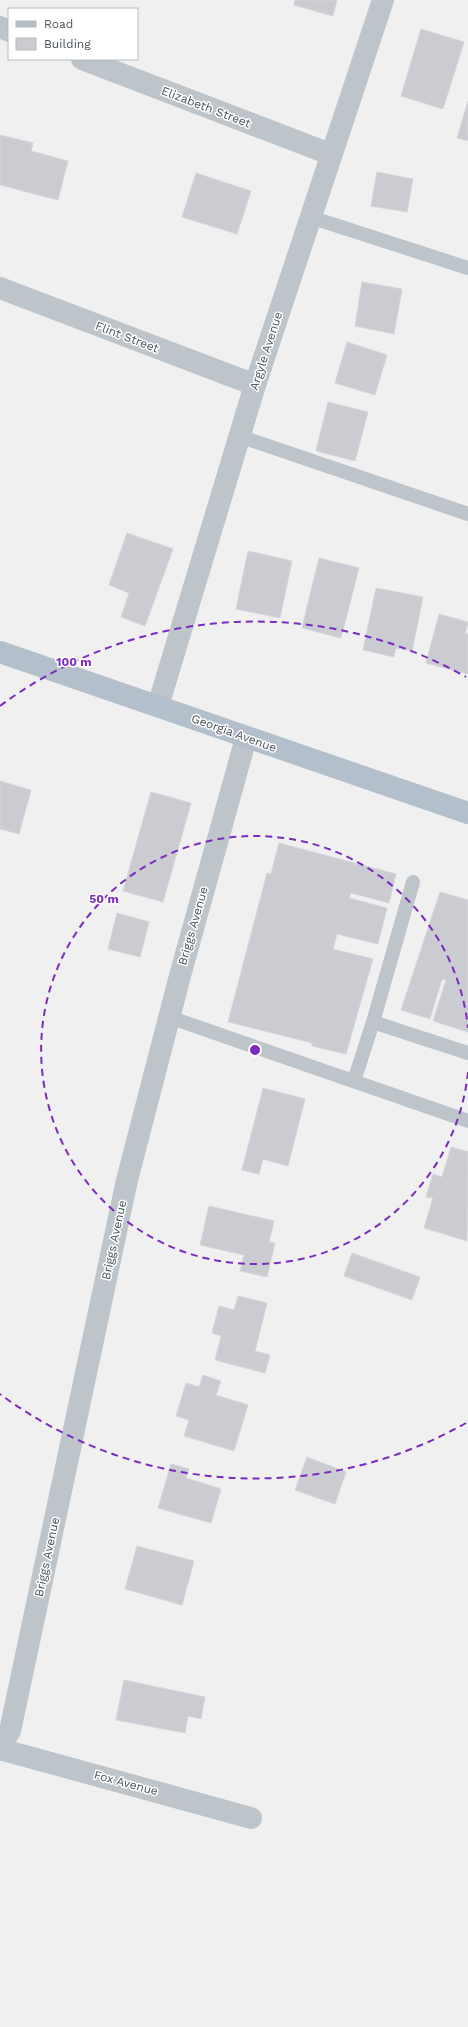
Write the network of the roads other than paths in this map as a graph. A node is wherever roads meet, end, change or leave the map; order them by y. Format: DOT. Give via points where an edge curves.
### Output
graph roads {
  1 [pos="382,0"];
  2 [pos="85,60"];
  3 [pos="330,154"];
  4 [pos="310,217"];
  5 [pos="468,268"];
  6 [pos="0,288"];
  7 [pos="254,385"];
  8 [pos="239,436"];
  9 [pos="468,514"];
  10 [pos="0,652"];
  11 [pos="158,706"];
  12 [pos="246,738"];
  13 [pos="468,813"];
  14 [pos="413,882"];
  15 [pos="169,1017"];
  16 [pos="373,1022"];
  17 [pos="468,1053"];
  18 [pos="354,1081"];
  19 [pos="468,1120"];
  20 [pos="0,1745"];
  21 [pos="0,1749"];
  22 [pos="251,1818"];
  1 -- 3 [label="street, Argyle Avenue"];
  2 -- 3 [label="street, Elizabeth Street"];
  3 -- 4 [label="street, Argyle Avenue"];
  4 -- 5 [label="lane"];
  4 -- 7 [label="street, Argyle Avenue"];
  6 -- 7 [label="street, Flint Street"];
  7 -- 8 [label="street, Argyle Avenue"];
  8 -- 9 [label="lane"];
  8 -- 11 [label="street, Argyle Avenue"];
  10 -- 11 [label="main road, Georgia Avenue"];
  11 -- 12 [label="main road, Georgia Avenue"];
  12 -- 13 [label="main road, Georgia Avenue"];
  12 -- 15 [label="street, Briggs Avenue"];
  14 -- 16 [label="lane"];
  15 -- 18 [label="lane"];
  15 -- 20 [label="street, Briggs Avenue" via="127,1180 10,1731"];
  16 -- 17 [label="lane"];
  16 -- 18 [label="lane"];
  18 -- 19 [label="lane"];
  21 -- 22 [label="street, Fox Avenue"];
}
